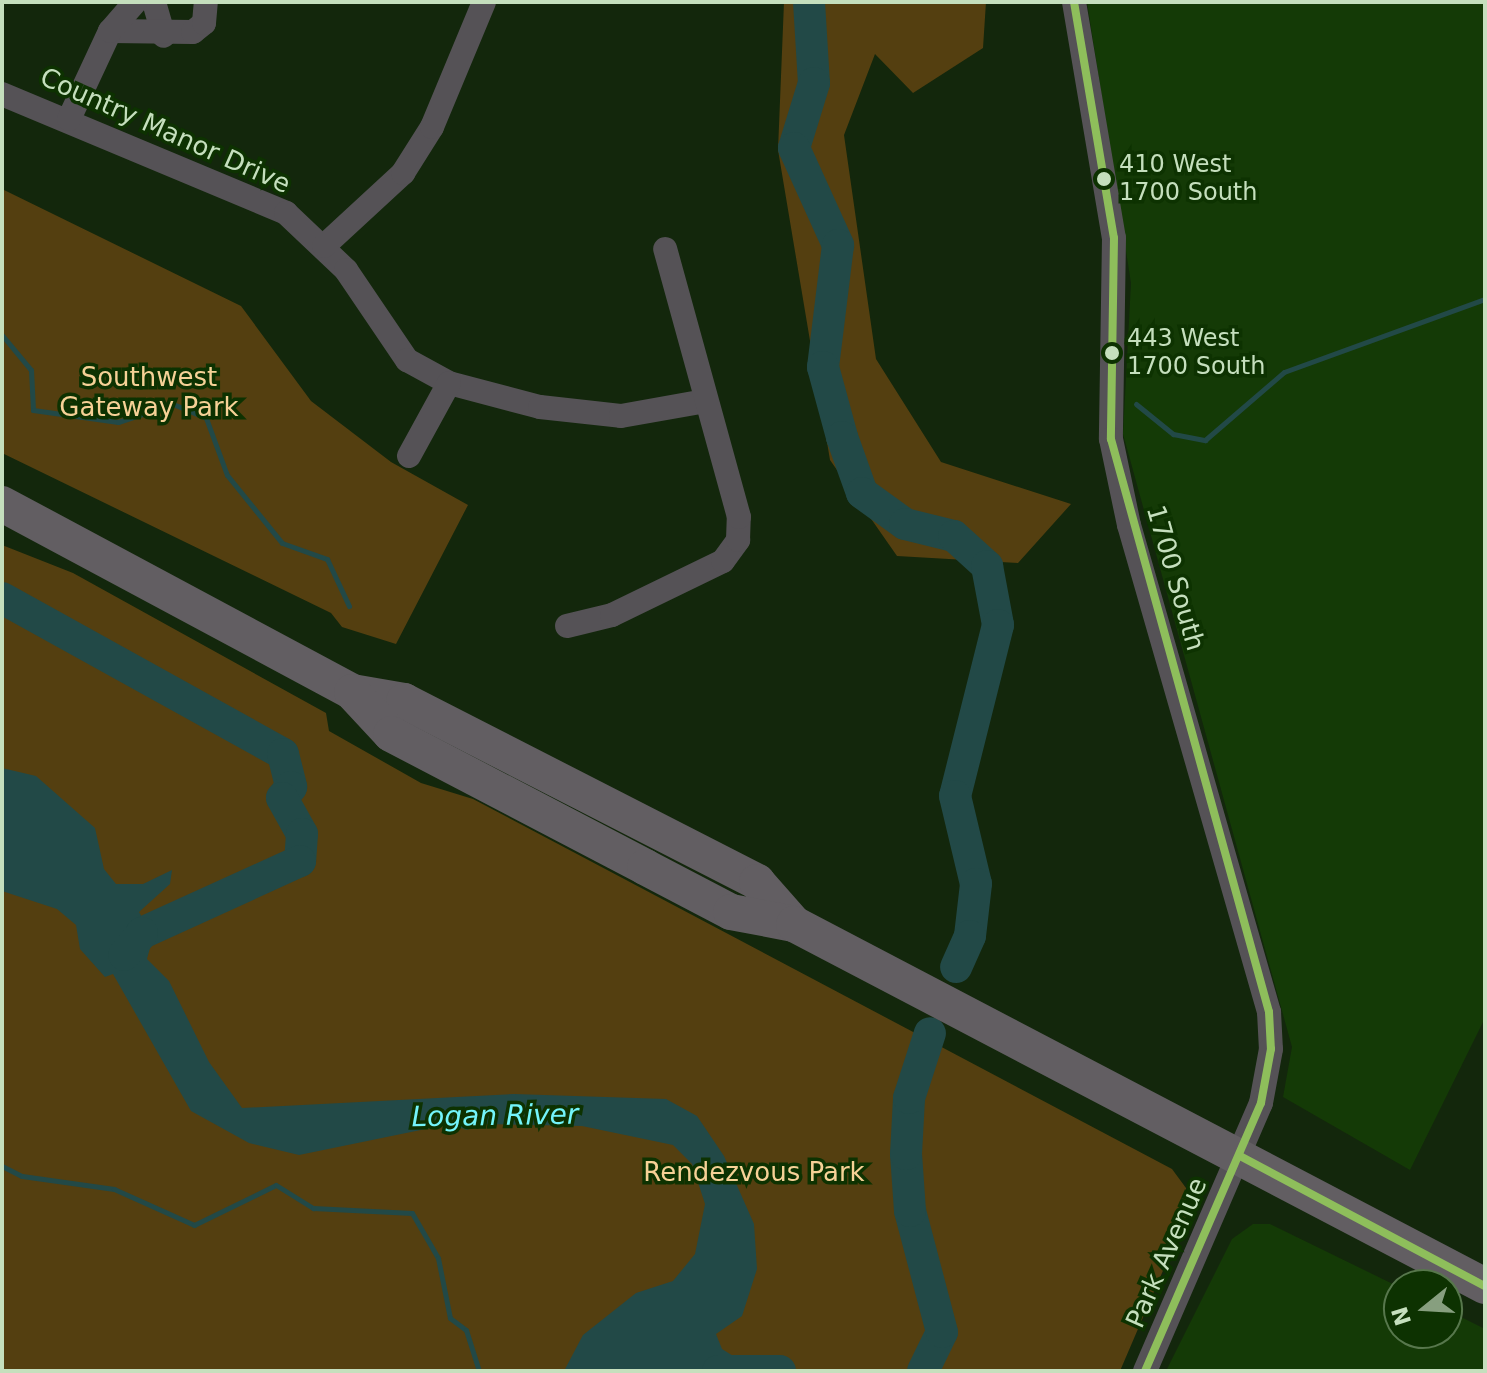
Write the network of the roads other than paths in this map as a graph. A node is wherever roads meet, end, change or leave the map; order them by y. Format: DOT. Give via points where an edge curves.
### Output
graph roads {
  1 [pos="135,2"];
  2 [pos="154,2"];
  3 [pos="206,2"];
  4 [pos="484,2"];
  5 [pos="1074,2"];
  6 [pos="110,31"];
  7 [pos="164,36"];
  8 [pos="2,94"];
  9 [pos="69,119"];
  10 [pos="324,246"];
  11 [pos="665,249"];
  12 [pos="449,383"];
  13 [pos="705,401"];
  14 [pos="409,456"];
  15 [pos="2,504"];
  16 [pos="567,626"];
  17 [pos="1240,1156"];
  18 [pos="1485,1286"];
  19 [pos="1145,1371"];
  1 -- 6 [label="street"];
  2 -- 7 [label="street"];
  3 -- 7 [label="street" via="204,23 193,32"];
  4 -- 10 [label="street" via="432,127 403,173"];
  5 -- 17 [label="street, 1700 South" via="1114,238 1111,439 1129,525 1269,1012 1261,1103"];
  6 -- 7 [label="street"];
  6 -- 9 [label="street"];
  8 -- 9 [label="street, Country Manor Drive"];
  9 -- 10 [label="street, Country Manor Drive" via="286,213"];
  10 -- 12 [label="street, Country Manor Drive" via="407,360"];
  11 -- 13 [label="street"];
  12 -- 13 [label="street, Country Manor Drive" via="540,407 621,416"];
  12 -- 14 [label="street"];
  13 -- 16 [label="street" via="739,517 738,540 723,561 612,615"];
  15 -- 17 [label="highway" via="352,692 404,701 757,882 794,924"];
  17 -- 18 [label="highway"];
  17 -- 19 [label="street, Park Avenue"];
}
